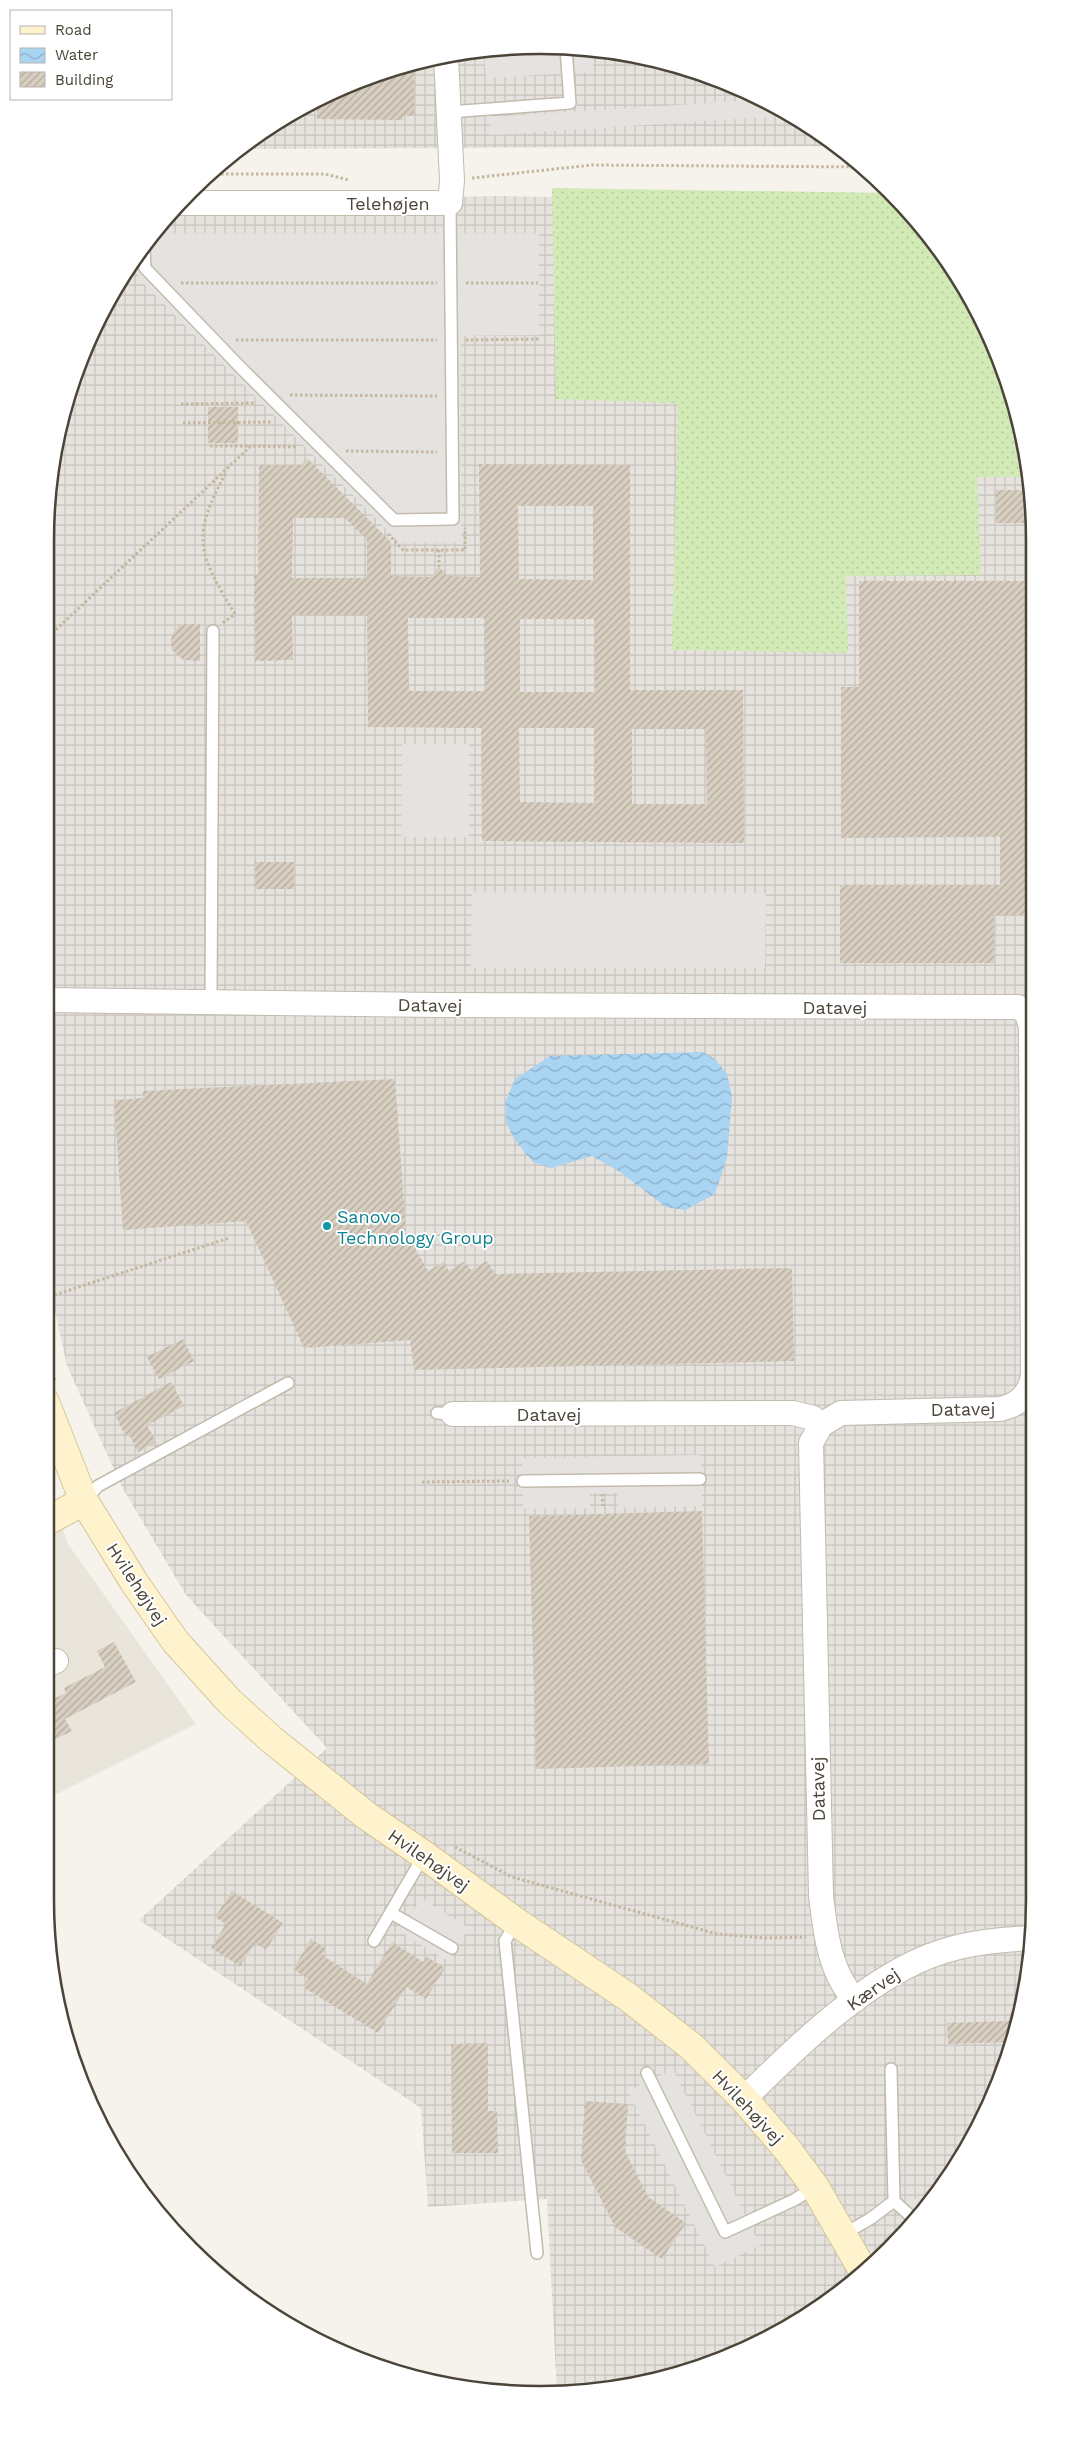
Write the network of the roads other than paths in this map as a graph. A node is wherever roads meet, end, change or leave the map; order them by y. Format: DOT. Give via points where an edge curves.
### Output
graph roads {
  1 [pos="566,55"];
  2 [pos="446,63"];
  3 [pos="449,112"];
  4 [pos="458,190"];
  5 [pos="190,202"];
  6 [pos="145,258"];
  7 [pos="213,631"];
  8 [pos="54,1000"];
  9 [pos="211,1001"];
  10 [pos="1026,1014"];
  11 [pos="288,1383"];
  12 [pos="1026,1394"];
  13 [pos="54,1403"];
  14 [pos="445,1413"];
  15 [pos="821,1425"];
  16 [pos="700,1479"];
  17 [pos="523,1481"];
  18 [pos="84,1501"];
  19 [pos="54,1517"];
  20 [pos="424,1855"];
  21 [pos="391,1913"];
  22 [pos="516,1922"];
  23 [pos="1024,1938"];
  24 [pos="374,1942"];
  25 [pos="452,1948"];
  26 [pos="855,2000"];
  27 [pos="891,2069"];
  28 [pos="647,2073"];
  29 [pos="744,2099"];
  30 [pos="815,2187"];
  31 [pos="894,2201"];
  32 [pos="910,2216"];
  33 [pos="844,2234"];
  34 [pos="537,2252"];
  35 [pos="860,2267"];
  1 -- 3 [label="lane" via="570,103"];
  2 -- 3 [label="street, Telehøjen"];
  3 -- 4 [label="street, Telehøjen"];
  4 -- 5 [label="street, Telehøjen"];
  4 -- 6 [label="lane" via="450,283 453,519 394,520 213,340 145,268"];
  7 -- 9 [label="lane"];
  8 -- 9 [label="street, Datavej"];
  9 -- 10 [label="street, Datavej" via="1011,1007"];
  11 -- 18 [label="lane" via="98,1486"];
  12 -- 15 [label="street, Datavej" via="1018,1402 1000,1409 855,1411 841,1413"];
  13 -- 18 [label="street, Hvilehøjvej"];
  14 -- 15 [label="street, Datavej" via="793,1413 813,1418"];
  15 -- 26 [label="street, Datavej" via="811,1444 810,1461 821,1895 833,1959"];
  16 -- 17 [label="lane"];
  18 -- 19 [label="street"];
  18 -- 20 [label="street, Hvilehøjvej" via="175,1641 230,1702 367,1816"];
  20 -- 21 [label="lane"];
  20 -- 22 [label="street, Hvilehøjvej"];
  21 -- 24 [label="lane"];
  21 -- 25 [label="lane"];
  22 -- 29 [label="street, Hvilehøjvej" via="628,1997 692,2047"];
  22 -- 34 [label="lane" via="505,1941"];
  23 -- 26 [label="street, Kærvej" via="982,1941 940,1952 907,1966"];
  26 -- 29 [label="street, Kærvej"];
  27 -- 31 [label="lane"];
  28 -- 30 [label="lane" via="725,2232"];
  29 -- 30 [label="street, Hvilehøjvej"];
  30 -- 33 [label="street, Hvilehøjvej"];
  31 -- 32 [label="lane"];
  31 -- 33 [label="lane"];
  33 -- 35 [label="street, Hvilehøjvej"];
}
